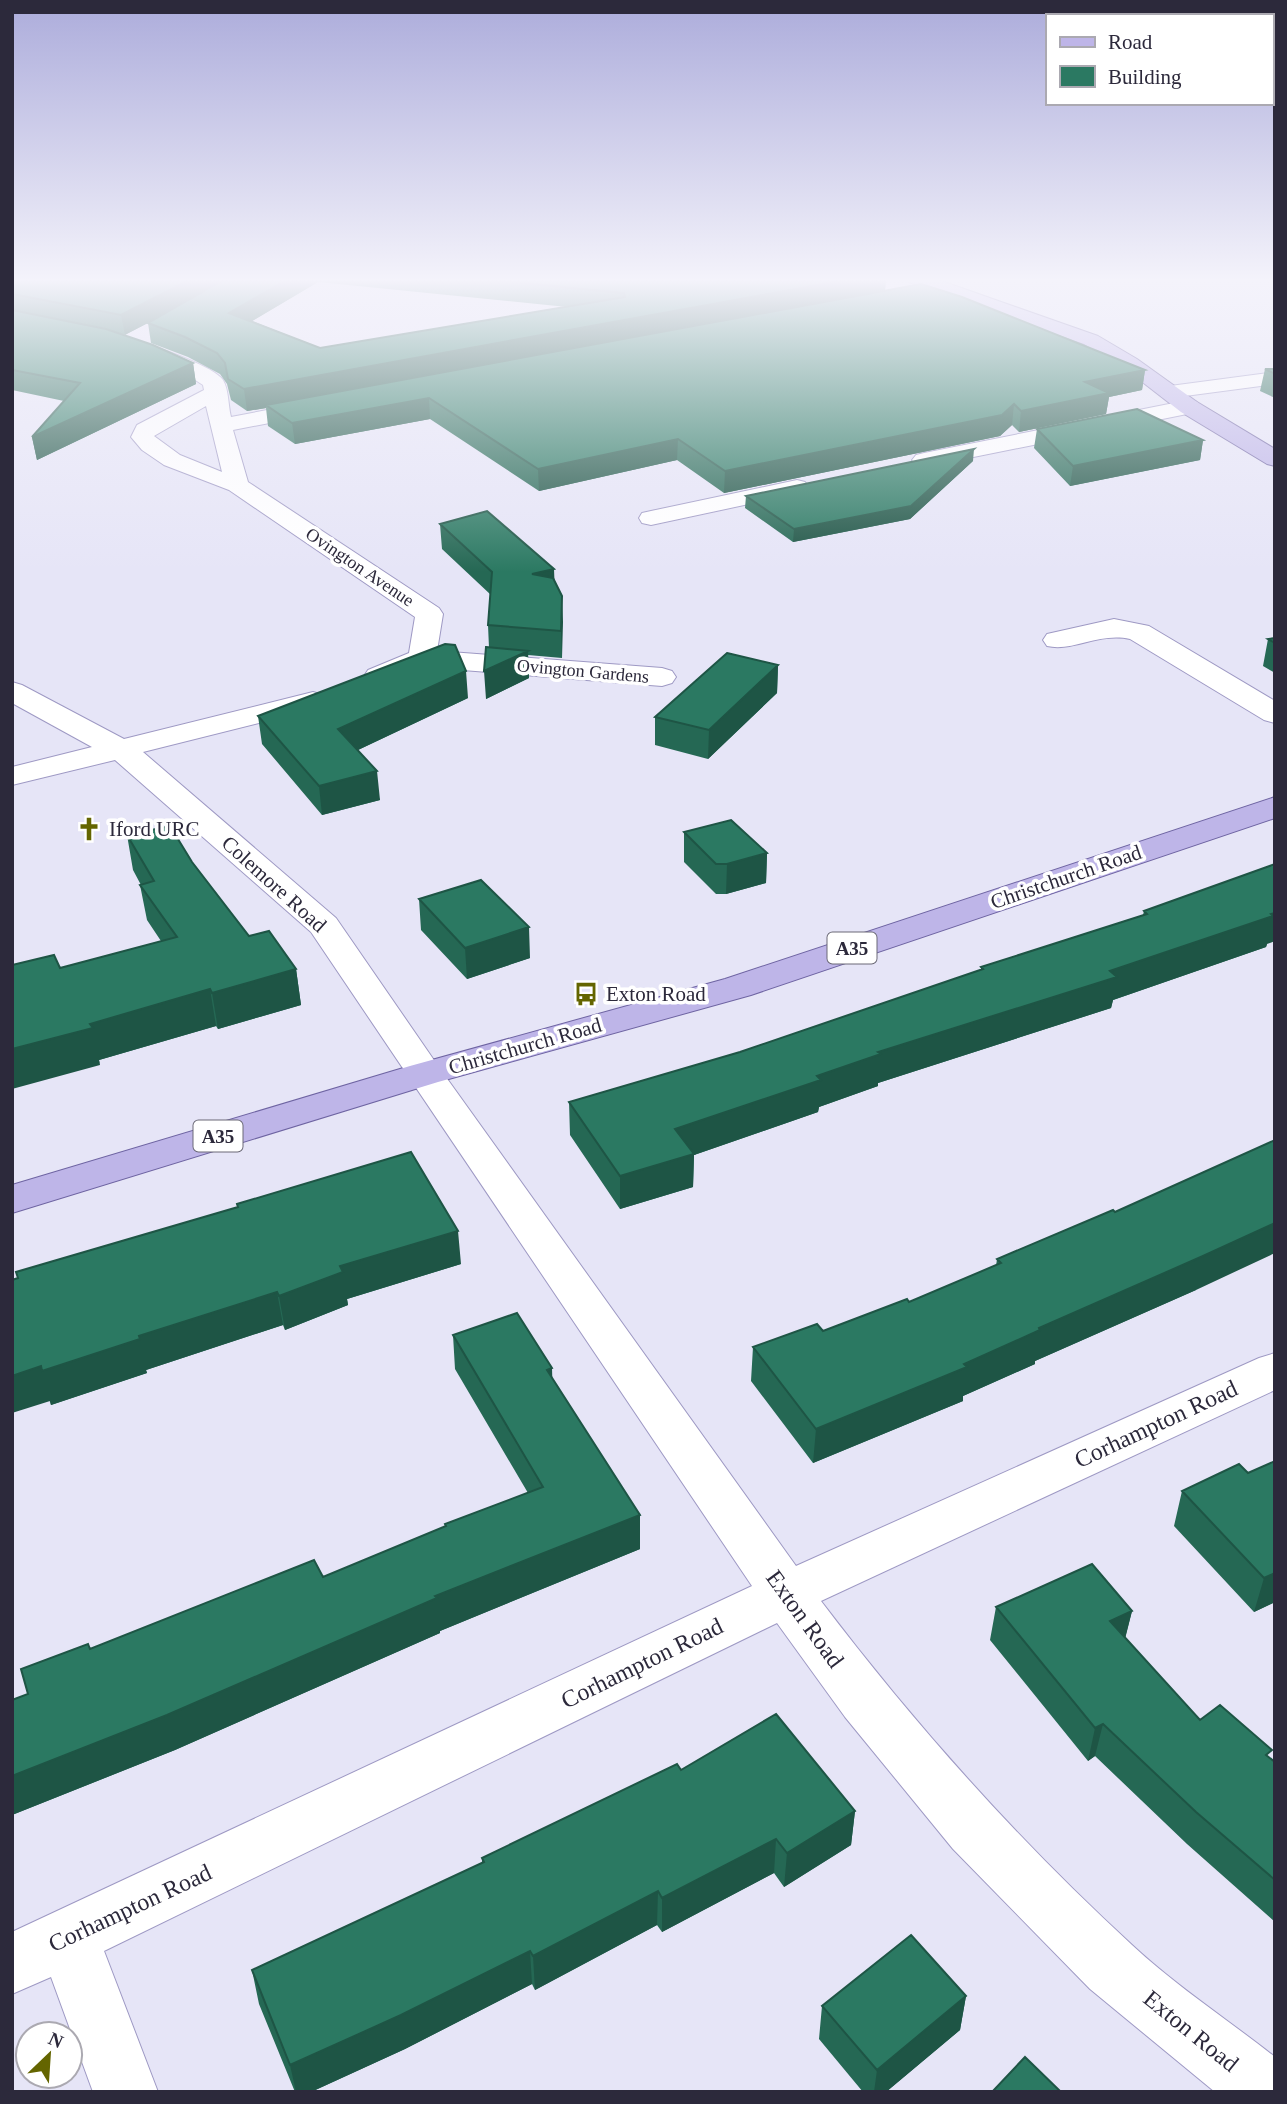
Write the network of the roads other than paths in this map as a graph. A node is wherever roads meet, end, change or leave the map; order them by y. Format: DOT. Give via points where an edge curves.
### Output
graph roads {
  1 [pos="203,376"];
  2 [pos="1148,376"];
  3 [pos="1275,378"];
  4 [pos="216,392"];
  5 [pos="1170,392"];
  6 [pos="344,402"];
  7 [pos="1189,407"];
  8 [pos="221,426"];
  9 [pos="1272,456"];
  10 [pos="895,466"];
  11 [pos="818,483"];
  12 [pos="237,485"];
  13 [pos="651,518"];
  14 [pos="1057,640"];
  15 [pos="422,658"];
  16 [pos="662,677"];
  17 [pos="358,684"];
  18 [pos="12,691"];
  19 [pos="333,694"];
  20 [pos="1275,714"];
  21 [pos="123,751"];
  22 [pos="12,776"];
  23 [pos="1275,807"];
  24 [pos="424,1074"];
  25 [pos="12,1199"];
  26 [pos="1275,1370"];
  27 [pos="786,1594"];
  28 [pos="68,1938"];
  29 [pos="12,1964"];
  30 [pos="126,2092"];
  31 [pos="1267,2092"];
  1 -- 4 [label="street" via="213,382"];
  2 -- 5 [label="main road"];
  3 -- 5 [label="street"];
  4 -- 8 [label="street"];
  4 -- 12 [label="street, Ovington Avenue" via="145,430 142,437 186,466"];
  5 -- 7 [label="main road"];
  6 -- 8 [label="street"];
  7 -- 9 [label="main road"];
  7 -- 10 [label="street"];
  8 -- 12 [label="street"];
  11 -- 13 [label="street"];
  12 -- 15 [label="street, Ovington Avenue" via="429,614"];
  14 -- 20 [label="street" via="1114,628 1139,632"];
  15 -- 16 [label="street, Ovington Gardens"];
  15 -- 17 [label="street"];
  18 -- 21 [label="street, Colemore Road"];
  19 -- 21 [label="street"];
  21 -- 22 [label="street"];
  21 -- 24 [label="street, Colemore Road" via="324,925"];
  23 -- 24 [label="main road, Christchurch Road / A35" via="737,987"];
  24 -- 25 [label="main road, Christchurch Road / A35"];
  24 -- 27 [label="street, Exton Road"];
  26 -- 27 [label="street, Corhampton Road"];
  27 -- 28 [label="street, Corhampton Road"];
  27 -- 31 [label="street, Exton Road" via="864,1700 974,1830 1112,1968"];
  28 -- 29 [label="street, Corhampton Road"];
  28 -- 30 [label="street"];
}
